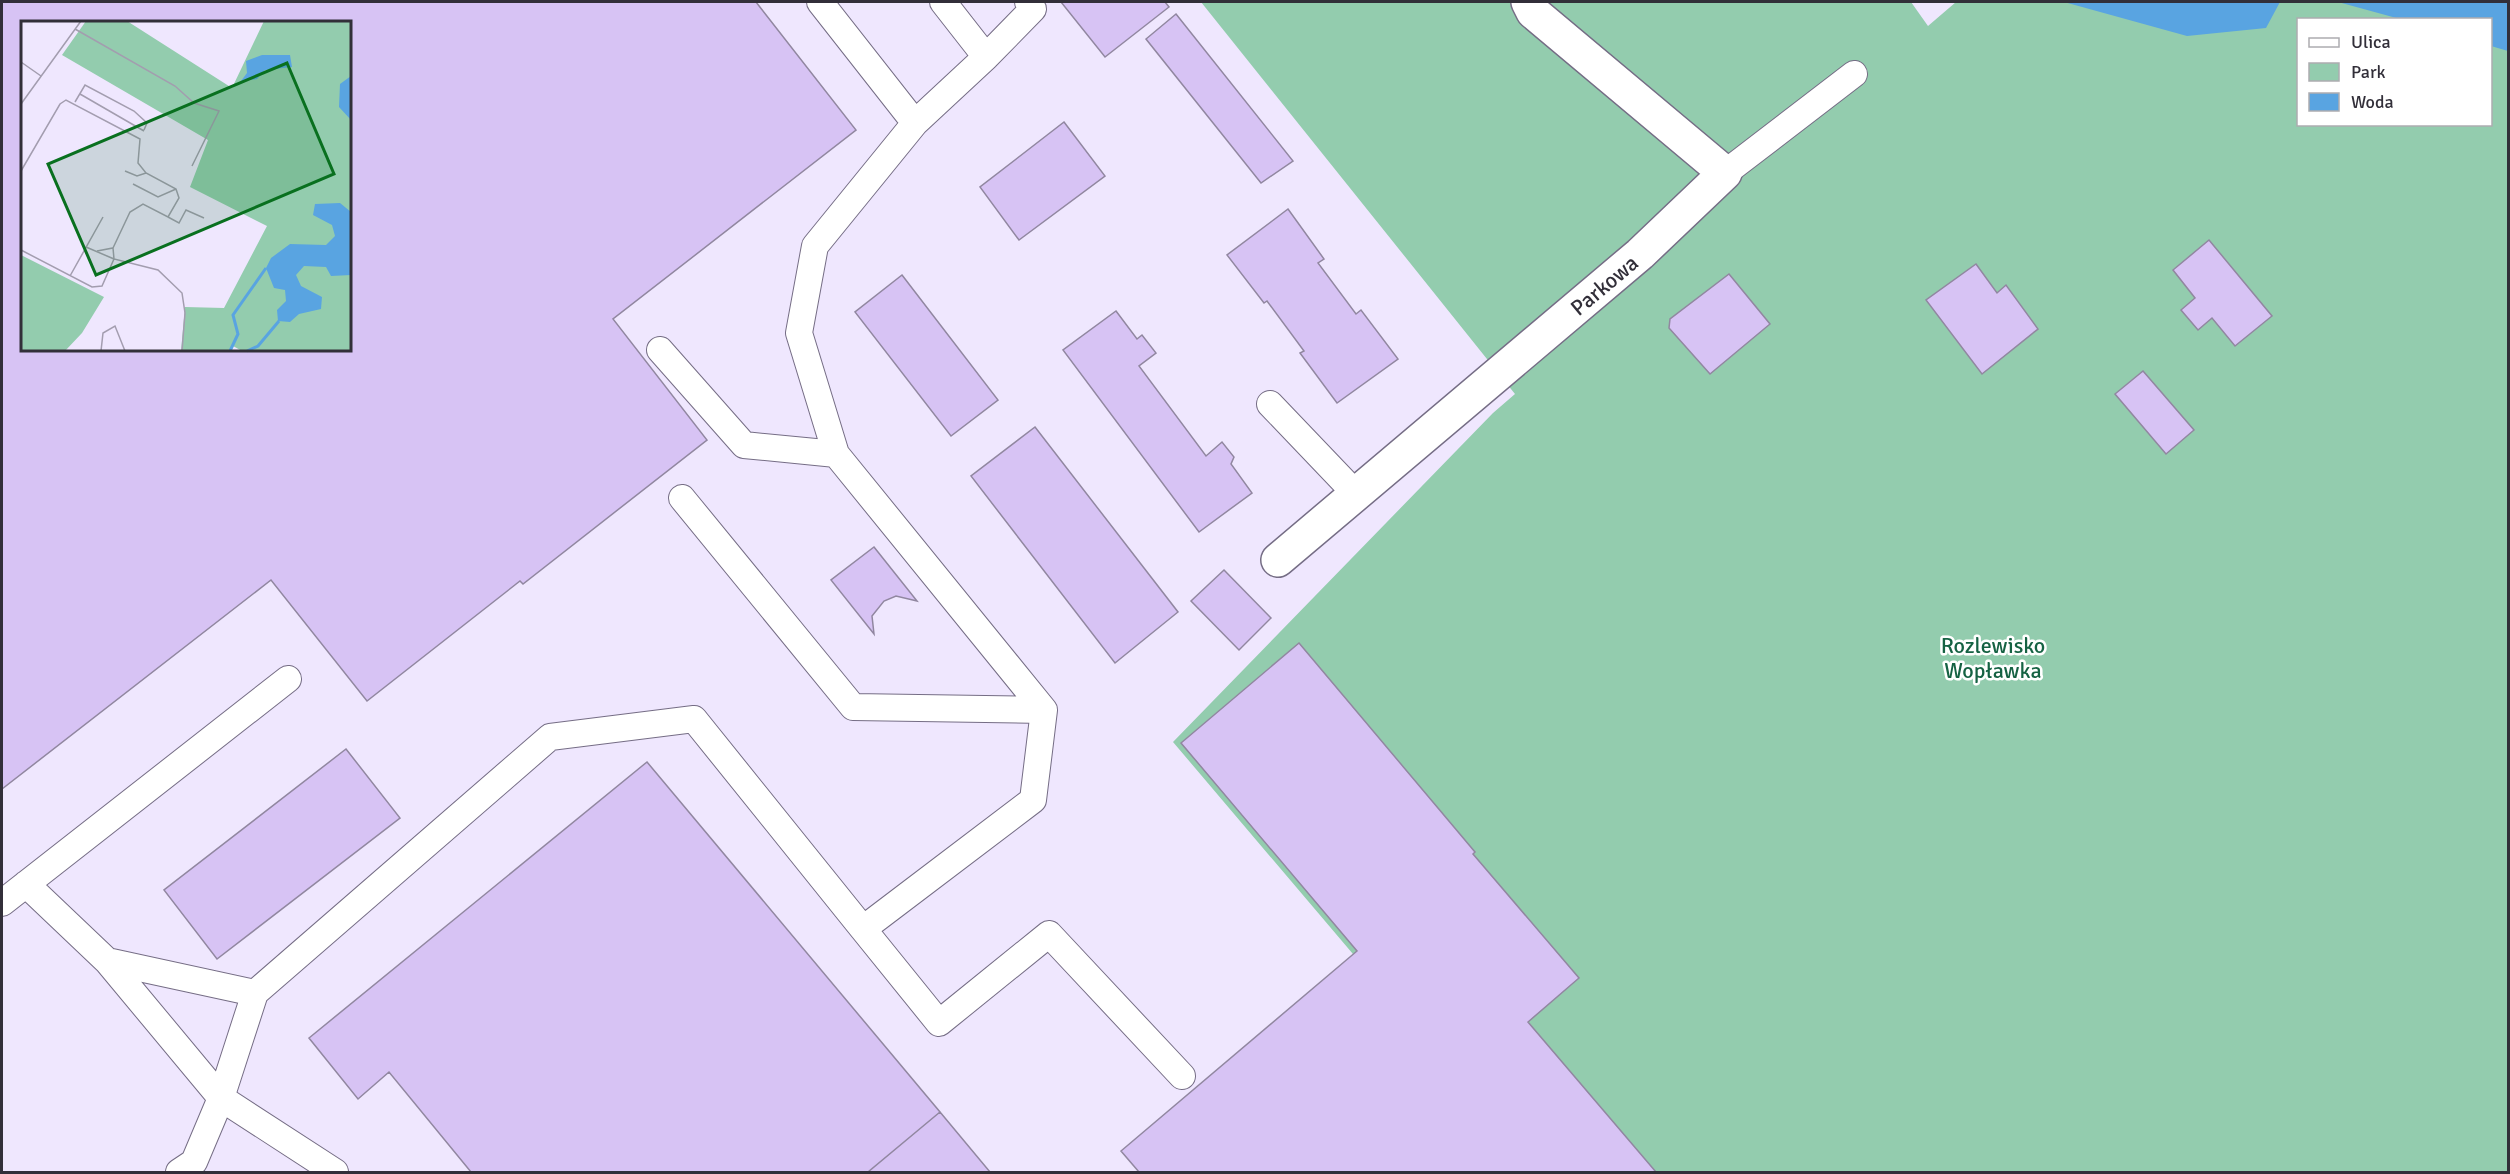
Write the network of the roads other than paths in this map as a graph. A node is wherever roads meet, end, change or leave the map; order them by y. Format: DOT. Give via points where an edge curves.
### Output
graph roads {
  1 [pos="820,2"];
  2 [pos="943,2"];
  3 [pos="1028,2"];
  4 [pos="1528,2"];
  5 [pos="986,57"];
  6 [pos="1854,74"];
  7 [pos="915,123"];
  8 [pos="1725,173"];
  9 [pos="660,350"];
  10 [pos="1270,404"];
  11 [pos="836,454"];
  12 [pos="1356,494"];
  13 [pos="682,498"];
  14 [pos="1278,560"];
  15 [pos="288,679"];
  16 [pos="1044,710"];
  17 [pos="26,884"];
  18 [pos="2,903"];
  19 [pos="863,929"];
  20 [pos="107,962"];
  21 [pos="255,993"];
  22 [pos="1182,1076"];
  23 [pos="221,1098"];
  24 [pos="179,1173"];
  25 [pos="335,1173"];
  1 -- 7 [label="lane"];
  2 -- 5 [label="lane"];
  3 -- 5 [label="lane" via="1033,9"];
  4 -- 8 [label="street" via="1533,12"];
  5 -- 7 [label="lane"];
  6 -- 8 [label="lane"];
  7 -- 11 [label="lane" via="814,246 799,333"];
  8 -- 12 [label="street, Parkowa" via="1641,254"];
  9 -- 11 [label="lane" via="744,445"];
  10 -- 12 [label="lane"];
  11 -- 16 [label="lane"];
  12 -- 14 [label="street, Parkowa"];
  13 -- 16 [label="lane" via="853,707"];
  15 -- 17 [label="lane"];
  16 -- 19 [label="lane" via="1033,800"];
  17 -- 18 [label="lane"];
  17 -- 20 [label="lane"];
  19 -- 21 [label="lane" via="694,719 550,737"];
  19 -- 22 [label="lane" via="939,1023 1049,934"];
  20 -- 21 [label="lane"];
  20 -- 23 [label="lane"];
  21 -- 23 [label="lane"];
  23 -- 24 [label="lane" via="194,1162"];
  23 -- 25 [label="lane"];
}
